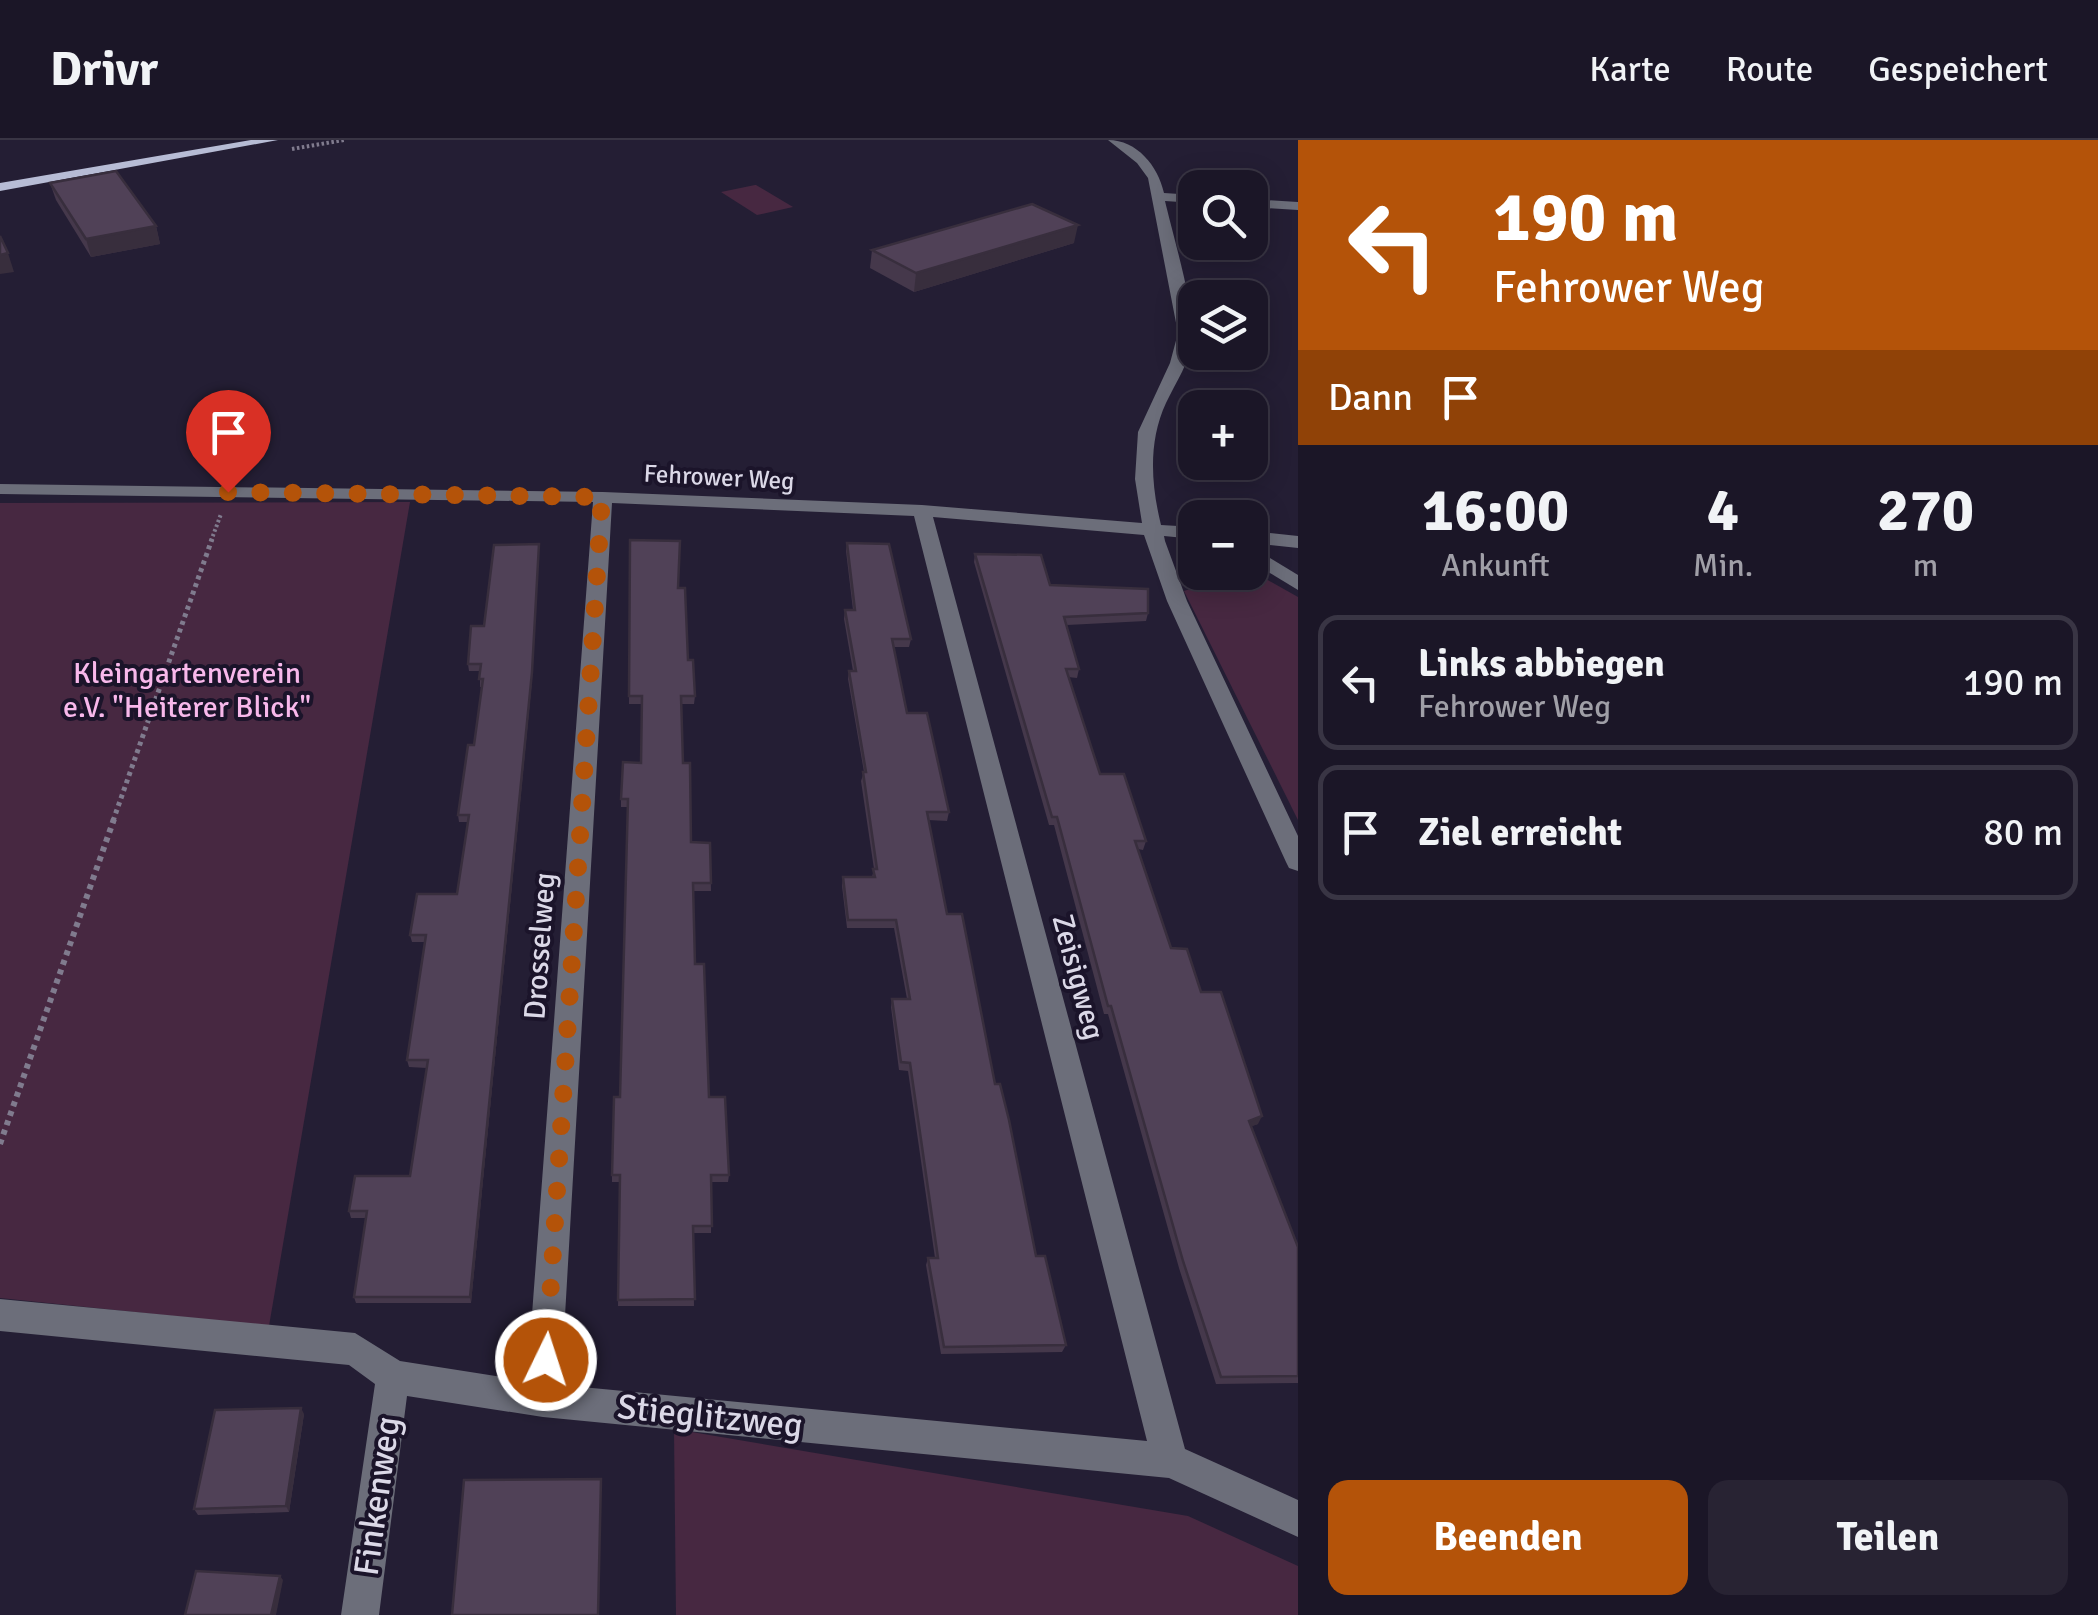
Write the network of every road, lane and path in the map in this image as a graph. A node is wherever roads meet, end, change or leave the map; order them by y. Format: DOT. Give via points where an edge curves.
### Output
graph roads {
  1 [pos="272,140"];
  2 [pos="1114,140"];
  3 [pos="0,187"];
  4 [pos="1159,197"];
  5 [pos="1178,198"];
  6 [pos="1268,204"];
  7 [pos="1298,206"];
  8 [pos="0,489"];
  9 [pos="228,492"];
  10 [pos="602,497"];
  11 [pos="922,511"];
  12 [pos="1154,530"];
  13 [pos="1178,532"];
  14 [pos="1268,539"];
  15 [pos="1298,542"];
  16 [pos="1268,564"];
  17 [pos="1298,584"];
  18 [pos="1298,862"];
  19 [pos="0,1144"];
  20 [pos="0,1315"];
  21 [pos="393,1377"];
  22 [pos="543,1400"];
  23 [pos="1170,1460"];
  24 [pos="1298,1519"];
  25 [pos="360,1615"];
  1 -- 3 [label="main road"];
  2 -- 4 [label="street" via="1142,160"];
  4 -- 5 [label="street"];
  4 -- 12 [label="street" via="1186,333 1184,354 1144,446"];
  6 -- 7 [label="street"];
  8 -- 9 [label="street, Fehrower Weg"];
  9 -- 10 [label="street, Fehrower Weg"];
  9 -- 19 [label="path"];
  10 -- 11 [label="street, Fehrower Weg"];
  10 -- 22 [label="street, Drosselweg"];
  11 -- 12 [label="street, Fehrower Weg"];
  11 -- 23 [label="street, Zeisigweg"];
  12 -- 13 [label="street, Fehrower Weg"];
  12 -- 18 [label="street" via="1160,565"];
  14 -- 15 [label="street"];
  16 -- 17 [label="street"];
  20 -- 21 [label="street, Stieglitzweg" via="355,1349"];
  21 -- 22 [label="street, Stieglitzweg"];
  21 -- 25 [label="street, Finkenweg"];
  22 -- 23 [label="street, Stieglitzweg"];
  23 -- 24 [label="street, Stieglitzweg"];
}
